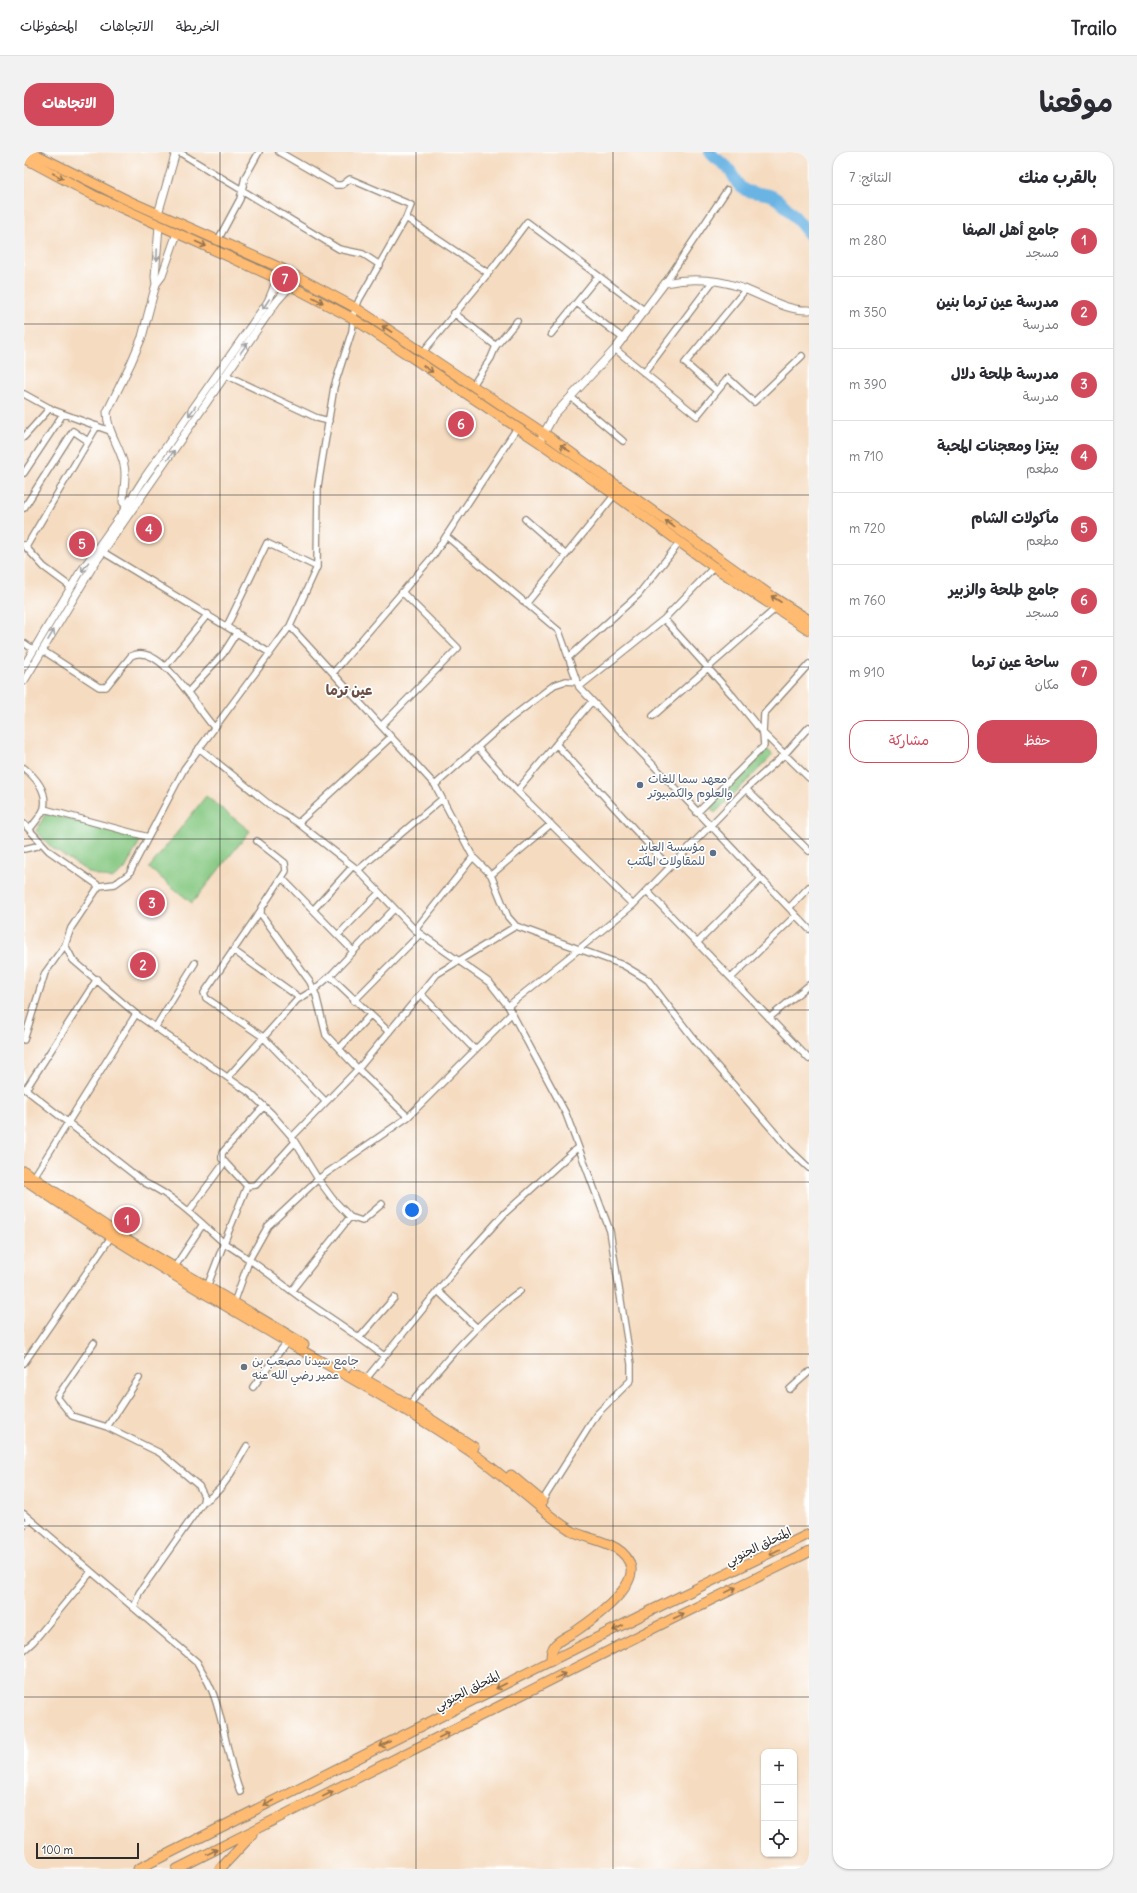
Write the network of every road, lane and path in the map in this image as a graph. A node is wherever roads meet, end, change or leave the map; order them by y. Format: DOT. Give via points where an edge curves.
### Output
graph roads {
  1 [pos="31,152"];
  2 [pos="177,152"];
  3 [pos="259,152"];
  4 [pos="279,152"];
  5 [pos="24,158"];
  6 [pos="38,161"];
  7 [pos="242,190"];
  8 [pos="727,190"];
  9 [pos="158,214"];
  10 [pos="406,218"];
  11 [pos="159,226"];
  12 [pos="177,234"];
  13 [pos="218,240"];
  14 [pos="380,265"];
  15 [pos="283,269"];
  16 [pos="488,273"];
  17 [pos="295,275"];
  18 [pos="598,276"];
  19 [pos="278,279"];
  20 [pos="713,281"];
  21 [pos="665,282"];
  22 [pos="156,284"];
  23 [pos="291,285"];
  24 [pos="746,289"];
  25 [pos="577,303"];
  26 [pos="356,308"];
  27 [pos="809,310"];
  28 [pos="645,311"];
  29 [pos="454,313"];
  30 [pos="354,319"];
  31 [pos="517,321"];
  32 [pos="551,334"];
  33 [pos="624,339"];
  34 [pos="496,346"];
  35 [pos="615,349"];
  36 [pos="423,352"];
  37 [pos="802,356"];
  38 [pos="644,373"];
  39 [pos="226,375"];
  40 [pos="473,385"];
  41 [pos="717,391"];
  42 [pos="24,394"];
  43 [pos="571,397"];
  44 [pos="50,408"];
  45 [pos="63,414"];
  46 [pos="329,421"];
  47 [pos="96,426"];
  48 [pos="517,428"];
  49 [pos="110,431"];
  50 [pos="545,434"];
  51 [pos="24,437"];
  52 [pos="88,441"];
  53 [pos="623,441"];
  54 [pos="538,442"];
  55 [pos="24,473"];
  56 [pos="139,485"];
  57 [pos="147,490"];
  58 [pos="618,491"];
  59 [pos="24,508"];
  60 [pos="129,509"];
  61 [pos="525,519"];
  62 [pos="446,536"];
  63 [pos="680,542"];
  64 [pos="25,546"];
  65 [pos="103,552"];
  66 [pos="566,555"];
  67 [pos="720,560"];
  68 [pos="714,567"];
  69 [pos="317,568"];
  70 [pos="71,587"];
  71 [pos="402,592"];
  72 [pos="526,604"];
  73 [pos="775,609"];
  74 [pos="208,614"];
  75 [pos="664,619"];
  76 [pos="809,620"];
  77 [pos="227,626"];
  78 [pos="290,626"];
  79 [pos="809,630"];
  80 [pos="237,632"];
  81 [pos="24,643"];
  82 [pos="34,650"];
  83 [pos="42,650"];
  84 [pos="270,653"];
  85 [pos="568,658"];
  86 [pos="809,664"];
  87 [pos="24,666"];
  88 [pos="165,667"];
  89 [pos="708,668"];
  90 [pos="333,673"];
  91 [pos="24,681"];
  92 [pos="578,684"];
  93 [pos="188,692"];
  94 [pos="592,701"];
  95 [pos="653,716"];
  96 [pos="381,726"];
  97 [pos="214,728"];
  98 [pos="809,728"];
  99 [pos="763,733"];
  100 [pos="391,737"];
  101 [pos="556,744"];
  102 [pos="199,748"];
  103 [pos="478,748"];
  104 [pos="784,755"];
  105 [pos="24,768"];
  106 [pos="809,778"];
  107 [pos="435,785"];
  108 [pos="746,789"];
  109 [pos="517,791"];
  110 [pos="442,799"];
  111 [pos="44,809"];
  112 [pos="697,813"];
  113 [pos="298,823"];
  114 [pos="24,824"];
  115 [pos="551,824"];
  116 [pos="709,826"];
  117 [pos="30,830"];
  118 [pos="148,837"];
  119 [pos="257,841"];
  120 [pos="41,842"];
  121 [pos="24,850"];
  122 [pos="809,851"];
  123 [pos="473,857"];
  124 [pos="353,866"];
  125 [pos="669,867"];
  126 [pos="358,870"];
  127 [pos="492,874"];
  128 [pos="282,878"];
  129 [pos="760,878"];
  130 [pos="99,886"];
  131 [pos="809,887"];
  132 [pos="647,891"];
  133 [pos="379,893"];
  134 [pos="633,905"];
  135 [pos="789,908"];
  136 [pos="261,909"];
  137 [pos="394,909"];
  138 [pos="313,910"];
  139 [pos="796,915"];
  140 [pos="516,926"];
  141 [pos="809,929"];
  142 [pos="417,932"];
  143 [pos="338,935"];
  144 [pos="697,943"];
  145 [pos="65,945"];
  146 [pos="579,949"];
  147 [pos="233,950"];
  148 [pos="353,951"];
  149 [pos="458,962"];
  150 [pos="195,963"];
  151 [pos="330,976"];
  152 [pos="731,978"];
  153 [pos="97,979"];
  154 [pos="809,984"];
  155 [pos="314,990"];
  156 [pos="420,994"];
  157 [pos="300,998"];
  158 [pos="354,1001"];
  159 [pos="508,1006"];
  160 [pos="512,1013"];
  161 [pos="136,1014"];
  162 [pos="370,1015"];
  163 [pos="770,1018"];
  164 [pos="155,1028"];
  165 [pos="389,1032"];
  166 [pos="263,1038"];
  167 [pos="24,1040"];
  168 [pos="339,1049"];
  169 [pos="475,1050"];
  170 [pos="809,1060"];
  171 [pos="358,1069"];
  172 [pos="228,1077"];
  173 [pos="25,1088"];
  174 [pos="326,1102"];
  175 [pos="264,1106"];
  176 [pos="408,1117"];
  177 [pos="68,1122"];
  178 [pos="294,1140"];
  179 [pos="578,1146"];
  180 [pos="225,1162"];
  181 [pos="809,1168"];
  182 [pos="24,1171"];
  183 [pos="318,1179"];
  184 [pos="29,1180"];
  185 [pos="247,1186"];
  186 [pos="382,1204"];
  187 [pos="189,1211"];
  188 [pos="350,1217"];
  189 [pos="203,1224"];
  190 [pos="111,1237"];
  191 [pos="224,1243"];
  192 [pos="250,1258"];
  193 [pos="174,1268"];
  194 [pos="207,1287"];
  195 [pos="292,1290"];
  196 [pos="438,1291"];
  197 [pos="520,1291"];
  198 [pos="394,1298"];
  199 [pos="234,1303"];
  200 [pos="477,1328"];
  201 [pos="360,1337"];
  202 [pos="287,1342"];
  203 [pos="94,1344"];
  204 [pos="384,1356"];
  205 [pos="24,1363"];
  206 [pos="809,1372"];
  207 [pos="139,1378"];
  208 [pos="366,1380"];
  209 [pos="253,1387"];
  210 [pos="790,1389"];
  211 [pos="409,1405"];
  212 [pos="106,1427"];
  213 [pos="248,1446"];
  214 [pos="203,1502"];
  215 [pos="540,1504"];
  216 [pos="24,1514"];
  217 [pos="29,1520"];
  218 [pos="24,1525"];
  219 [pos="809,1534"];
  220 [pos="809,1552"];
  221 [pos="91,1572"];
  222 [pos="134,1608"];
  223 [pos="24,1650"];
  224 [pos="552,1661"];
  225 [pos="240,1792"];
  226 [pos="258,1830"];
  227 [pos="138,1869"];
  228 [pos="177,1869"];
  229 [pos="220,1869"];
  1 -- 6 [label="main road"];
  2 -- 7 [label="street"];
  2 -- 9 [label="street"];
  3 -- 7 [label="street" via="245,177"];
  4 -- 10 [label="street" via="336,185 342,185 350,179 411,205"];
  5 -- 6 [label="main road"];
  6 -- 9 [label="main road"];
  6 -- 11 [label="main road, one-way" via="93,195"];
  7 -- 13 [label="street" via="240,199"];
  7 -- 14 [label="street" via="339,249 363,254"];
  8 -- 21 [label="street"];
  9 -- 13 [label="main road"];
  10 -- 14 [label="street"];
  10 -- 16 [label="street"];
  11 -- 12 [label="main road"];
  11 -- 22 [label="street, one-way" via="154,277"];
  12 -- 19 [label="main road, one-way"];
  12 -- 22 [label="street" via="162,276"];
  13 -- 15 [label="main road"];
  14 -- 26 [label="street"];
  15 -- 17 [label="main road"];
  15 -- 19 [label="street"];
  16 -- 18 [label="street" via="527,222"];
  16 -- 29 [label="street"];
  17 -- 23 [label="street"];
  17 -- 26 [label="main road"];
  18 -- 25 [label="street"];
  18 -- 28 [label="street"];
  19 -- 23 [label="main road"];
  19 -- 56 [label="street, one-way" via="267,303"];
  20 -- 21 [label="street" via="689,279"];
  20 -- 24 [label="street"];
  20 -- 38 [label="street"];
  21 -- 28 [label="street"];
  22 -- 49 [label="street" via="142,337 107,412"];
  23 -- 30 [label="main road, one-way"];
  39 -- 23 [label="street, one-way"];
  24 -- 27 [label="street" via="778,305"];
  24 -- 41 [label="street" via="685,363"];
  25 -- 32 [label="street"];
  25 -- 33 [label="street"];
  26 -- 30 [label="street"];
  36 -- 26 [label="main road, one-way"];
  28 -- 33 [label="street"];
  29 -- 34 [label="street"];
  29 -- 36 [label="street"];
  30 -- 46 [label="street" via="334,387"];
  30 -- 48 [label="main road, one-way"];
  31 -- 34 [label="street"];
  33 -- 35 [label="street"];
  34 -- 40 [label="street"];
  35 -- 38 [label="street"];
  35 -- 43 [label="street"];
  36 -- 40 [label="main road"];
  37 -- 41 [label="street" via="754,402 728,378"];
  38 -- 41 [label="street" via="697,416"];
  39 -- 46 [label="street" via="317,418"];
  57 -- 39 [label="street, one-way"];
  40 -- 50 [label="main road"];
  42 -- 44 [label="street"];
  43 -- 50 [label="street" via="551,418"];
  43 -- 53 [label="street"];
  44 -- 45 [label="street"];
  44 -- 51 [label="street"];
  45 -- 47 [label="street"];
  45 -- 55 [label="street"];
  46 -- 69 [label="street" via="318,486"];
  47 -- 49 [label="street"];
  47 -- 52 [label="street"];
  48 -- 54 [label="main road"];
  48 -- 62 [label="street"];
  49 -- 60 [label="street" via="124,465 123,502"];
  50 -- 54 [label="street"];
  58 -- 50 [label="main road, one-way"];
  52 -- 59 [label="street" via="73,431"];
  52 -- 64 [label="street"];
  54 -- 58 [label="main road"];
  56 -- 57 [label="street" via="140,492"];
  56 -- 60 [label="street"];
  57 -- 60 [label="street"];
  58 -- 63 [label="main road"];
  58 -- 66 [label="street"];
  67 -- 58 [label="main road, one-way"];
  60 -- 65 [label="street"];
  60 -- 70 [label="street, one-way"];
  61 -- 66 [label="street"];
  62 -- 71 [label="street" via="433,556"];
  62 -- 72 [label="street"];
  63 -- 68 [label="main road"];
  63 -- 85 [label="street" via="638,595"];
  64 -- 70 [label="street" via="44,567"];
  65 -- 74 [label="street"];
  83 -- 65 [label="street, one-way"];
  66 -- 72 [label="street"];
  67 -- 68 [label="street"];
  76 -- 67 [label="main road, one-way"];
  68 -- 73 [label="main road"];
  68 -- 75 [label="street"];
  69 -- 77 [label="street" via="267,543"];
  69 -- 78 [label="street"];
  70 -- 82 [label="street"];
  71 -- 90 [label="street"];
  71 -- 96 [label="street" via="458,648"];
  72 -- 85 [label="street" via="559,631"];
  73 -- 79 [label="main road"];
  73 -- 89 [label="street"];
  74 -- 77 [label="street"];
  74 -- 88 [label="street"];
  75 -- 89 [label="street"];
  75 -- 92 [label="street"];
  77 -- 80 [label="street"];
  78 -- 84 [label="street"];
  78 -- 90 [label="street"];
  80 -- 84 [label="street"];
  80 -- 93 [label="street" via="224,654"];
  81 -- 82 [label="street"];
  82 -- 87 [label="street"];
  83 -- 88 [label="street" via="99,687 106,687 131,656 137,653 150,656"];
  83 -- 91 [label="street"];
  84 -- 97 [label="street"];
  85 -- 92 [label="street"];
  86 -- 99 [label="street" via="764,714"];
  88 -- 93 [label="street"];
  89 -- 95 [label="street"];
  89 -- 99 [label="street"];
  90 -- 96 [label="street"];
  92 -- 94 [label="street"];
  92 -- 103 [label="street" via="566,681 554,685 507,721"];
  93 -- 97 [label="street"];
  94 -- 101 [label="street"];
  94 -- 112 [label="street"];
  96 -- 100 [label="street"];
  97 -- 102 [label="street"];
  98 -- 104 [label="street"];
  99 -- 104 [label="street"];
  99 -- 112 [label="street" via="764,746"];
  100 -- 107 [label="street"];
  100 -- 113 [label="street"];
  101 -- 109 [label="street"];
  101 -- 125 [label="street"];
  102 -- 113 [label="street" via="270,806"];
  102 -- 118 [label="street" via="184,768"];
  103 -- 107 [label="street"];
  103 -- 109 [label="street"];
  104 -- 106 [label="street"];
  104 -- 108 [label="street"];
  105 -- 111 [label="street" via="38,781"];
  107 -- 110 [label="street"];
  108 -- 116 [label="street"];
  108 -- 122 [label="street"];
  109 -- 115 [label="street"];
  110 -- 123 [label="street"];
  110 -- 126 [label="street"];
  111 -- 117 [label="street"];
  111 -- 118 [label="street"];
  112 -- 116 [label="street"];
  113 -- 124 [label="street"];
  114 -- 117 [label="street"];
  115 -- 127 [label="street"];
  115 -- 134 [label="street"];
  116 -- 125 [label="street"];
  116 -- 129 [label="street"];
  117 -- 120 [label="street"];
  118 -- 130 [label="street" via="128,874 115,884"];
  119 -- 128 [label="street" via="285,864 286,871"];
  120 -- 121 [label="street"];
  120 -- 130 [label="street" via="49,851"];
  123 -- 127 [label="street"];
  123 -- 142 [label="street"];
  124 -- 126 [label="street"];
  124 -- 138 [label="street"];
  125 -- 132 [label="street"];
  126 -- 133 [label="street"];
  127 -- 140 [label="street" via="508,917"];
  128 -- 136 [label="street"];
  128 -- 138 [label="street"];
  129 -- 135 [label="street"];
  129 -- 144 [label="street"];
  130 -- 145 [label="street" via="71,928"];
  131 -- 135 [label="street"];
  132 -- 134 [label="street"];
  132 -- 144 [label="street"];
  133 -- 137 [label="street"];
  133 -- 143 [label="street"];
  134 -- 146 [label="street"];
  135 -- 139 [label="street"];
  136 -- 147 [label="street"];
  136 -- 155 [label="street" via="261,914 293,956"];
  137 -- 142 [label="street"];
  137 -- 148 [label="street"];
  138 -- 143 [label="street"];
  139 -- 141 [label="street"];
  139 -- 152 [label="street"];
  140 -- 146 [label="street"];
  140 -- 149 [label="street"];
  142 -- 149 [label="street"];
  142 -- 158 [label="street"];
  143 -- 148 [label="street"];
  144 -- 152 [label="street"];
  145 -- 153 [label="street" via="72,960"];
  145 -- 167 [label="street" via="45,974"];
  146 -- 159 [label="street"];
  146 -- 181 [label="street" via="623,965 648,980 697,1043 790,1150"];
  147 -- 157 [label="street"];
  147 -- 166 [label="street" via="204,993 206,998"];
  148 -- 151 [label="street"];
  149 -- 156 [label="street" via="437,974"];
  149 -- 159 [label="street" via="490,983"];
  150 -- 164 [label="street"];
  151 -- 155 [label="street"];
  151 -- 158 [label="street"];
  152 -- 163 [label="street"];
  153 -- 161 [label="street"];
  153 -- 173 [label="street"];
  154 -- 163 [label="street"];
  155 -- 157 [label="street"];
  155 -- 168 [label="street" via="326,1035"];
  156 -- 165 [label="street"];
  156 -- 169 [label="street"];
  157 -- 166 [label="street"];
  158 -- 162 [label="street"];
  159 -- 160 [label="street"];
  160 -- 169 [label="street"];
  160 -- 179 [label="street" via="566,1114"];
  161 -- 164 [label="street"];
  161 -- 177 [label="street"];
  162 -- 165 [label="street"];
  162 -- 168 [label="street"];
  163 -- 170 [label="street"];
  164 -- 172 [label="street"];
  165 -- 171 [label="street"];
  166 -- 172 [label="street"];
  166 -- 174 [label="street"];
  168 -- 171 [label="street"];
  169 -- 176 [label="street"];
  171 -- 174 [label="street"];
  171 -- 176 [label="street"];
  172 -- 175 [label="street"];
  173 -- 177 [label="street"];
  174 -- 178 [label="street"];
  175 -- 178 [label="street"];
  175 -- 180 [label="street" via="222,1153"];
  176 -- 183 [label="street"];
  177 -- 184 [label="street"];
  177 -- 187 [label="street" via="146,1183 161,1190"];
  178 -- 183 [label="street"];
  178 -- 185 [label="street" via="256,1185"];
  179 -- 196 [label="street" via="505,1213"];
  179 -- 215 [label="street" via="610,1231 632,1364 631,1380 597,1414"];
  180 -- 185 [label="street"];
  180 -- 187 [label="street"];
  182 -- 184 [label="main road"];
  183 -- 188 [label="street"];
  183 -- 192 [label="street" via="268,1226"];
  184 -- 190 [label="main road"];
  184 -- 193 [label="main road"];
  185 -- 191 [label="street"];
  186 -- 188 [label="street" via="362,1221"];
  187 -- 189 [label="street"];
  188 -- 195 [label="street"];
  189 -- 191 [label="street"];
  189 -- 193 [label="street"];
  190 -- 202 [label="main road"];
  190 -- 205 [label="street"];
  191 -- 192 [label="street"];
  191 -- 194 [label="street"];
  192 -- 195 [label="street"];
  192 -- 199 [label="street"];
  193 -- 194 [label="main road"];
  194 -- 199 [label="main road"];
  195 -- 201 [label="street"];
  196 -- 200 [label="street"];
  196 -- 204 [label="street"];
  197 -- 200 [label="street"];
  198 -- 201 [label="street"];
  199 -- 208 [label="main road"];
  200 -- 211 [label="street" via="450,1355"];
  201 -- 204 [label="street"];
  202 -- 209 [label="street"];
  202 -- 215 [label="main road" via="459,1444"];
  203 -- 212 [label="street" via="57,1397 72,1416"];
  204 -- 208 [label="street"];
  206 -- 210 [label="street"];
  207 -- 212 [label="street"];
  208 -- 211 [label="main road"];
  211 -- 215 [label="main road" via="472,1446"];
  212 -- 214 [label="street" via="160,1453 199,1486 204,1496"];
  213 -- 214 [label="street" via="222,1487"];
  214 -- 222 [label="street" via="139,1593"];
  215 -- 224 [label="main road" via="556,1520 574,1532 616,1548 626,1558 631,1569 629,1581 615,1599 594,1618 555,1644 551,1654"];
  216 -- 217 [label="street"];
  217 -- 218 [label="street"];
  217 -- 221 [label="street"];
  219 -- 224 [label="main road, المتحلق الجنوبي, one-way"];
  226 -- 220 [label="main road, one-way"];
  221 -- 222 [label="street"];
  221 -- 223 [label="street"];
  222 -- 225 [label="street" via="197,1662 214,1695 232,1770"];
  224 -- 227 [label="main road, المتحلق الجنوبي, one-way"];
  228 -- 226 [label="main road, one-way"];
  226 -- 229 [label="main road"];
}
